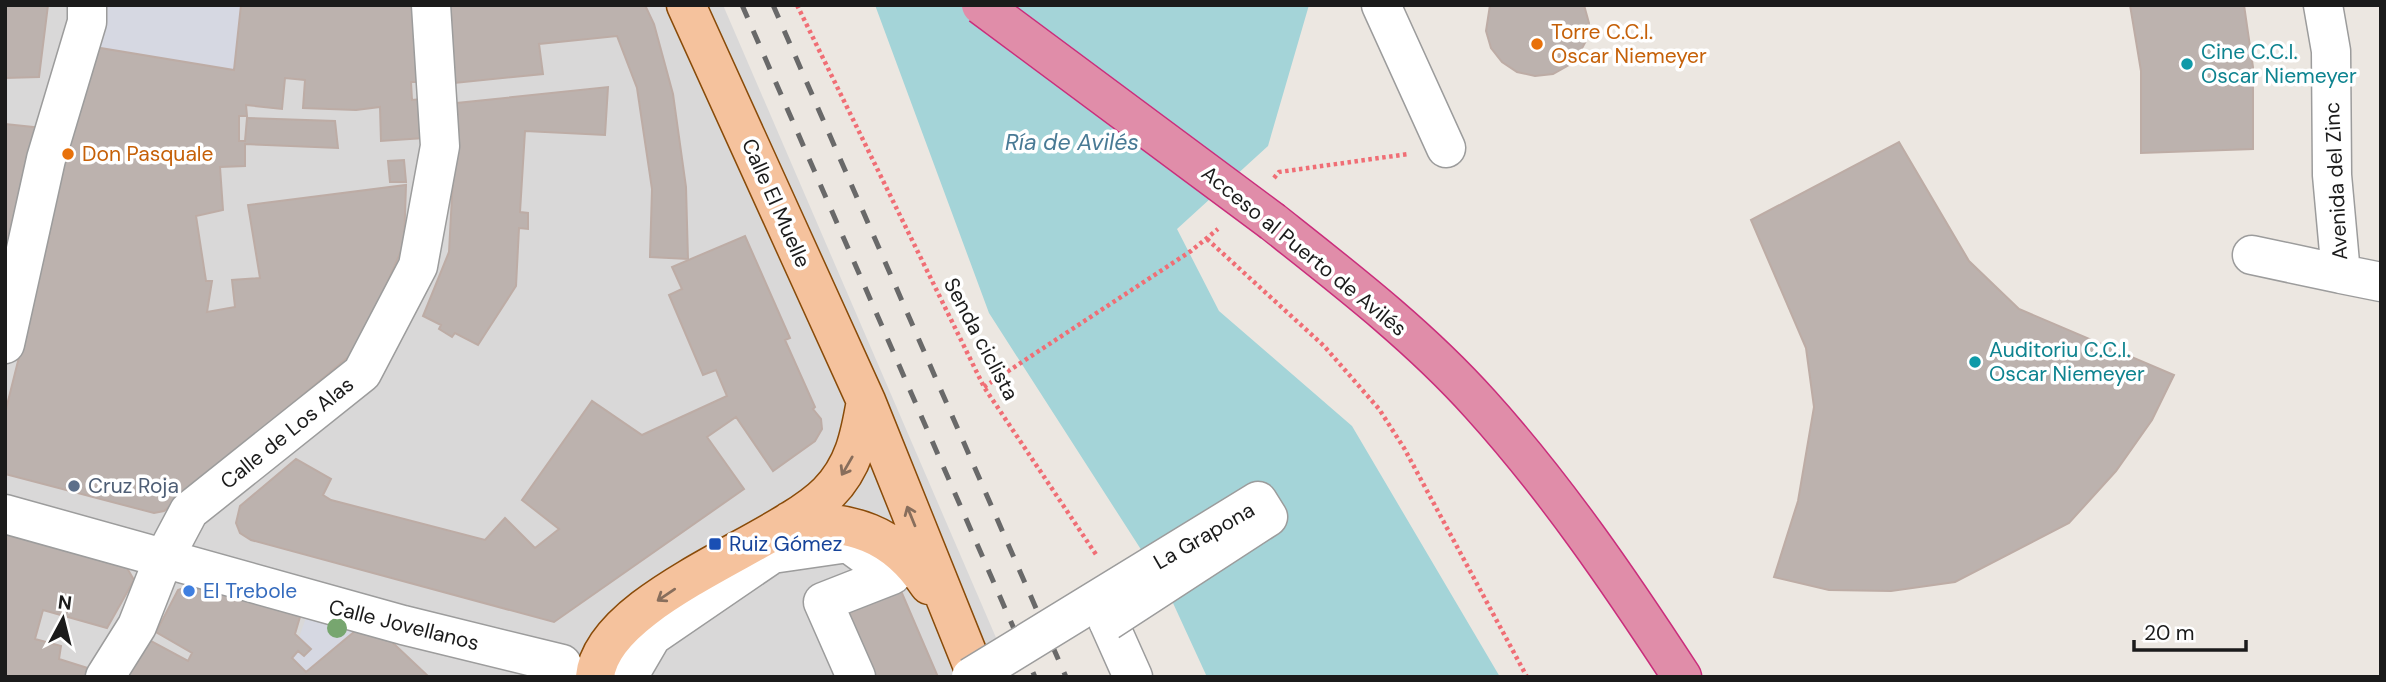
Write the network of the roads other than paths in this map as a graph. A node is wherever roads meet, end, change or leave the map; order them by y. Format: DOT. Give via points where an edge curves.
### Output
graph roads {
  1 [pos="87,5"];
  2 [pos="431,5"];
  3 [pos="686,5"];
  4 [pos="982,5"];
  5 [pos="1381,5"];
  6 [pos="2323,5"];
  7 [pos="1446,148"];
  8 [pos="2252,255"];
  9 [pos="2341,274"];
  10 [pos="2381,282"];
  11 [pos="5,344"];
  12 [pos="866,401"];
  13 [pos="5,514"];
  14 [pos="790,521"];
  15 [pos="163,560"];
  16 [pos="954,625"];
  17 [pos="585,672"];
  18 [pos="1143,673"];
  19 [pos="106,677"];
  20 [pos="856,677"];
  21 [pos="971,677"];
  22 [pos="977,677"];
  23 [pos="1682,677"];
  1 -- 11 [label="street" via="87,22 46,159"];
  2 -- 15 [label="street, Calle de Los Alas" via="440,146 418,266 362,373 189,511"];
  3 -- 12 [label="main road, Calle El Muelle"];
  4 -- 23 [label="highway, Acceso al Puerto de Avilés, bridge" via="1377,305 1479,403 1562,503"];
  5 -- 7 [label="street"];
  6 -- 9 [label="street, Avenida del Zinc" via="2331,51 2332,175"];
  8 -- 9 [label="street"];
  9 -- 10 [label="street, Avenida del Zinc"];
  12 -- 14 [label="main road, one-way" via="859,444 845,470 828,494"];
  16 -- 12 [label="main road, Calle El Muelle, one-way"];
  13 -- 15 [label="street, Calle Jovellanos"];
  14 -- 16 [label="main road" via="826,521 874,533 901,550"];
  14 -- 17 [label="main road, one-way" via="723,557 631,619"];
  15 -- 17 [label="street, Calle Jovellanos"];
  15 -- 19 [label="street, Calle de Los Alas" via="137,626"];
  16 -- 22 [label="main road"];
  17 -- 20 [label="street" via="652,636 772,554 848,543 892,575 822,602"];
  18 -- 21 [label="street, La Grapona, bridge" via="1108,621 1268,517 1258,501"];
}
